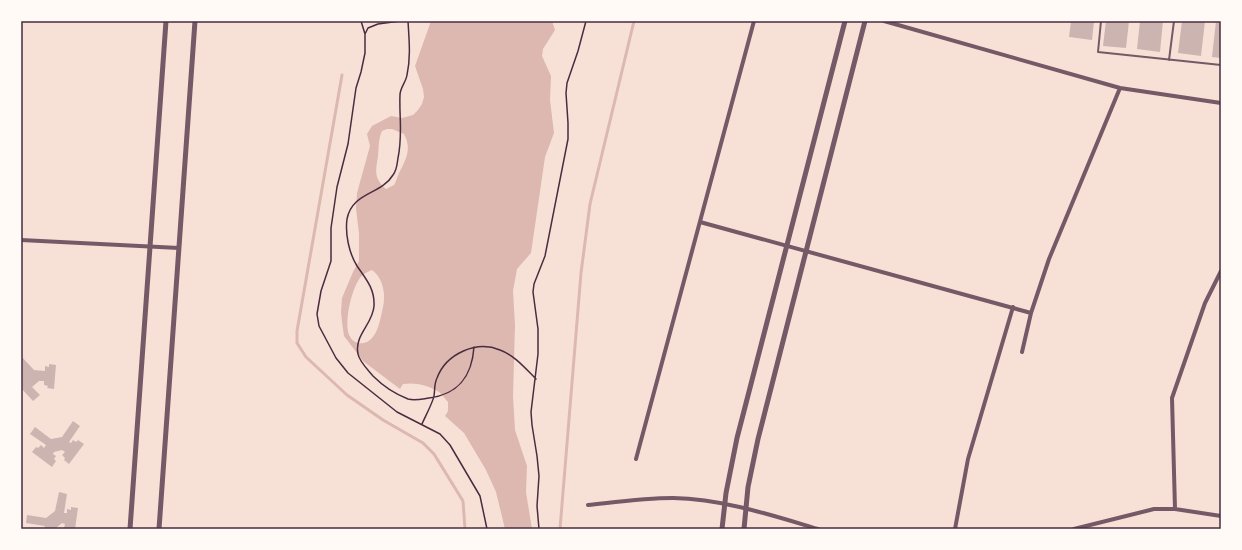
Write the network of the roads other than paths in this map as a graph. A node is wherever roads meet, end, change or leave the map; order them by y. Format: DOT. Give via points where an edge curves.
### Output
graph roads {
  1 [pos="166,21"];
  2 [pos="195,21"];
  3 [pos="754,21"];
  4 [pos="845,21"];
  5 [pos="864,21"];
  6 [pos="884,21"];
  7 [pos="1101,21"];
  8 [pos="1174,21"];
  9 [pos="1169,60"];
  10 [pos="1221,65"];
  11 [pos="1120,88"];
  12 [pos="1221,103"];
  13 [pos="700,222"];
  14 [pos="21,240"];
  15 [pos="787,245"];
  16 [pos="150,247"];
  17 [pos="179,248"];
  18 [pos="806,251"];
  19 [pos="1221,271"];
  20 [pos="1012,307"];
  21 [pos="1031,313"];
  22 [pos="1022,352"];
  23 [pos="636,459"];
  24 [pos="724,504"];
  25 [pos="588,505"];
  26 [pos="746,508"];
  27 [pos="1175,509"];
  28 [pos="1221,516"];
  29 [pos="130,529"];
  30 [pos="159,529"];
  31 [pos="722,529"];
  32 [pos="744,529"];
  33 [pos="818,529"];
  34 [pos="955,529"];
  35 [pos="1074,529"];
  1 -- 16 [label="street"];
  2 -- 17 [label="street"];
  3 -- 13 [label="street"];
  4 -- 15 [label="street"];
  5 -- 18 [label="street"];
  6 -- 11 [label="street"];
  7 -- 9 [label="lane" via="1098,52"];
  8 -- 9 [label="lane"];
  9 -- 10 [label="lane"];
  11 -- 12 [label="street"];
  11 -- 21 [label="street" via="1049,259"];
  13 -- 15 [label="street"];
  13 -- 23 [label="street"];
  14 -- 16 [label="street"];
  15 -- 18 [label="street"];
  15 -- 24 [label="street" via="736,444"];
  16 -- 17 [label="street"];
  16 -- 29 [label="street"];
  17 -- 30 [label="street"];
  18 -- 20 [label="street"];
  18 -- 26 [label="street" via="758,439"];
  19 -- 27 [label="street" via="1205,303 1172,398"];
  20 -- 21 [label="street"];
  20 -- 34 [label="street" via="968,459"];
  21 -- 22 [label="street"];
  24 -- 25 [label="street" via="651,498"];
  24 -- 26 [label="street"];
  24 -- 31 [label="street"];
  26 -- 32 [label="street"];
  26 -- 33 [label="street"];
  27 -- 28 [label="street"];
  27 -- 35 [label="street" via="1154,509"];
}
